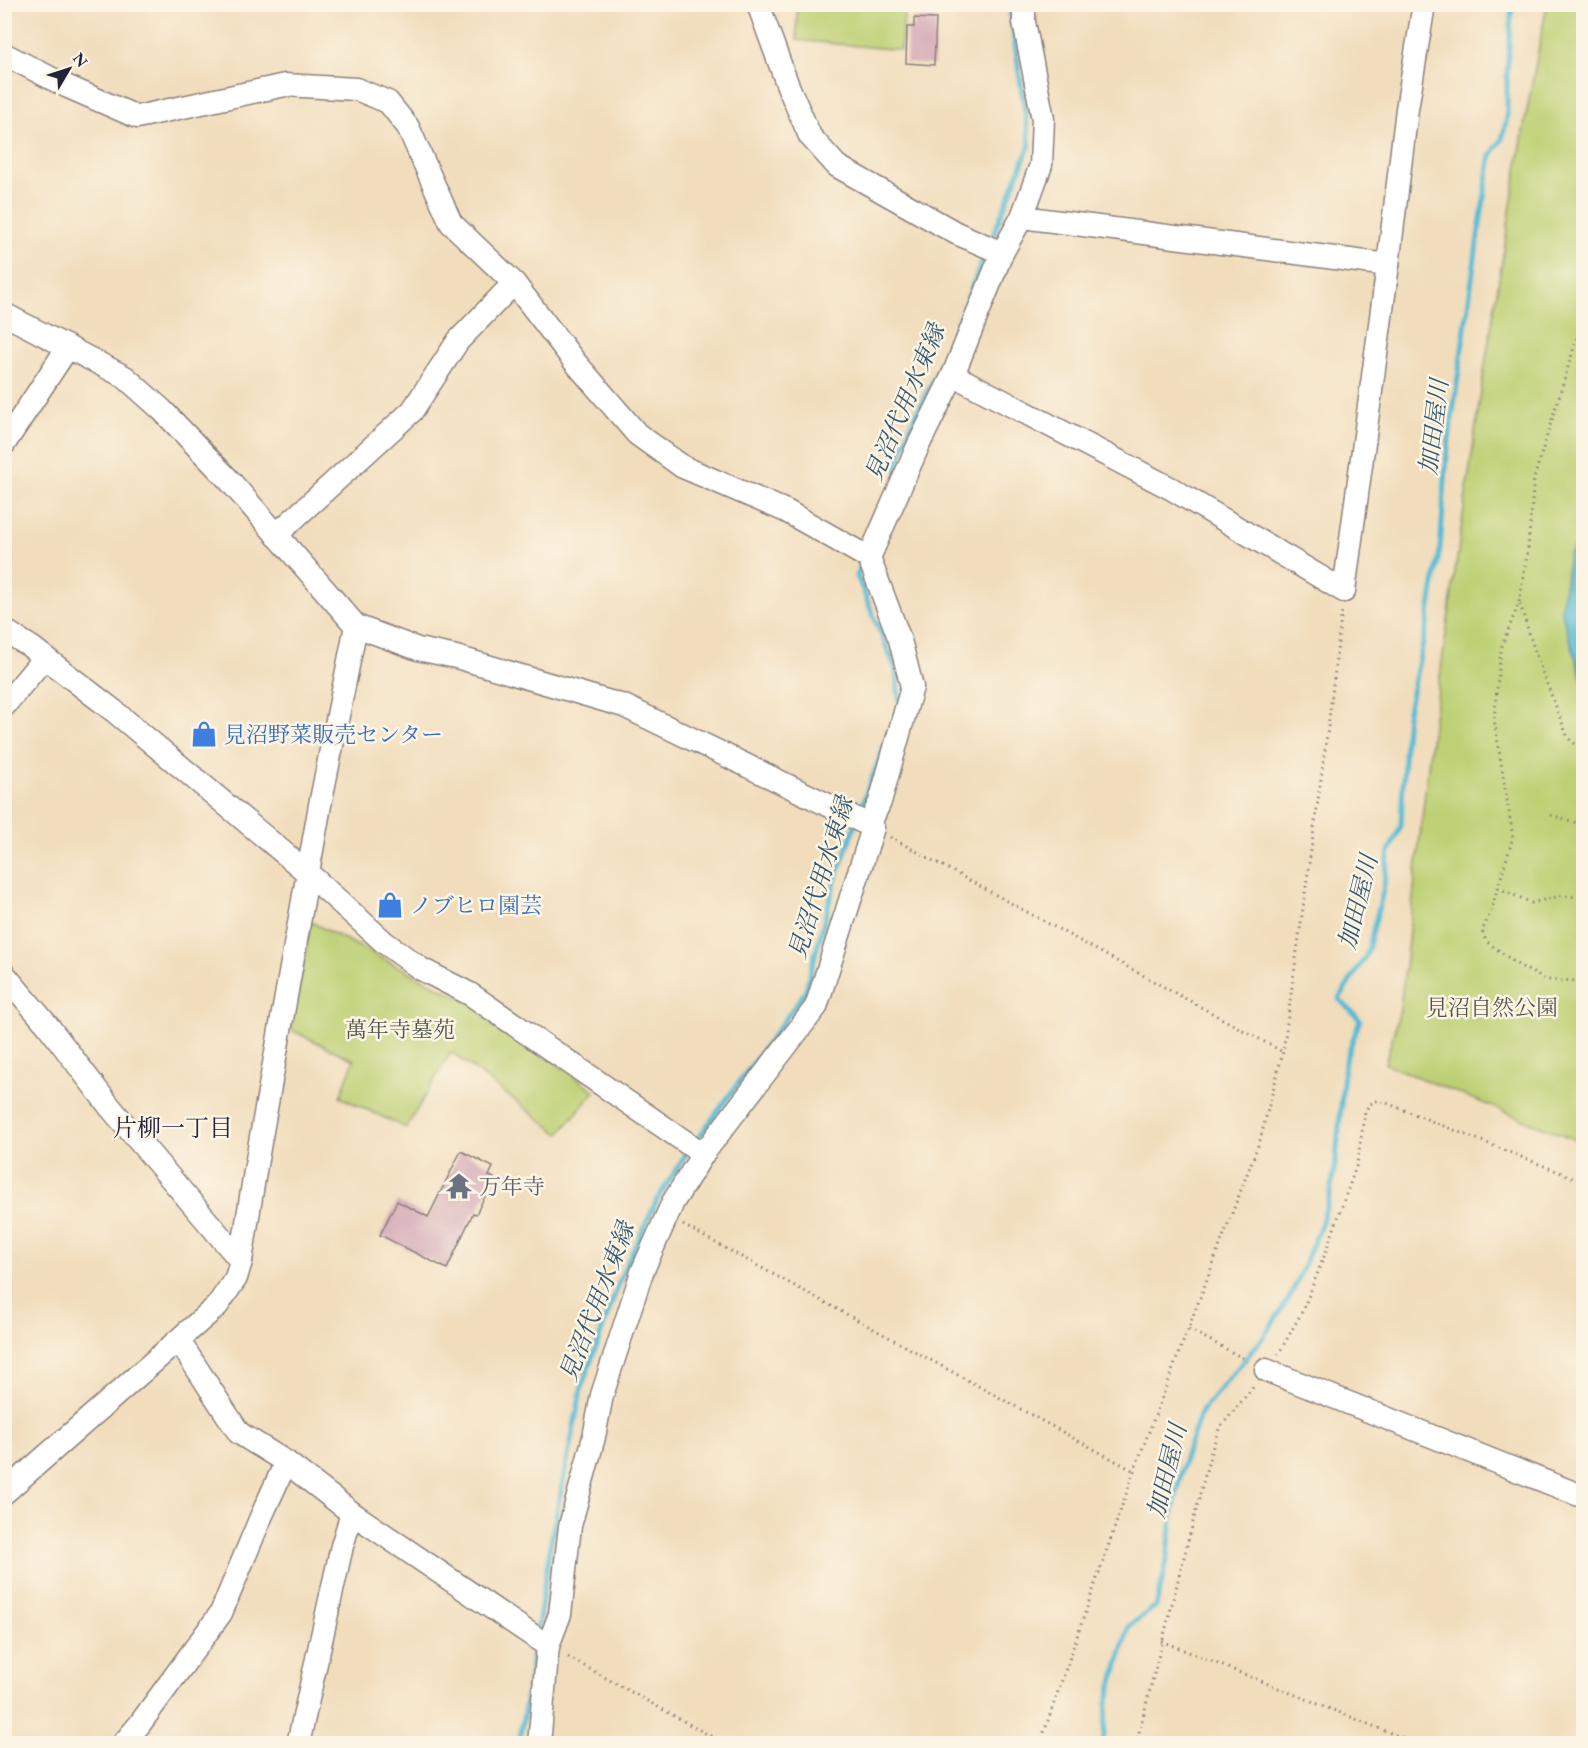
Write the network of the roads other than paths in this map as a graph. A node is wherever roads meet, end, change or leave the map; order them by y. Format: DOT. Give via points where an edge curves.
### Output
graph roads {
  1 [pos="758,4"];
  2 [pos="1024,4"];
  3 [pos="1424,4"];
  4 [pos="4,54"];
  5 [pos="1022,217"];
  6 [pos="1002,253"];
  7 [pos="1388,265"];
  8 [pos="514,283"];
  9 [pos="4,314"];
  10 [pos="68,347"];
  11 [pos="953,375"];
  12 [pos="4,444"];
  13 [pos="276,535"];
  14 [pos="869,558"];
  15 [pos="356,626"];
  16 [pos="4,630"];
  17 [pos="44,658"];
  18 [pos="4,706"];
  19 [pos="873,828"];
  20 [pos="309,874"];
  21 [pos="4,974"];
  22 [pos="704,1154"];
  23 [pos="241,1261"];
  24 [pos="178,1341"];
  25 [pos="1261,1367"];
  26 [pos="286,1462"];
  27 [pos="4,1493"];
  28 [pos="1584,1497"];
  29 [pos="352,1513"];
  30 [pos="548,1646"];
  31 [pos="123,1743"];
  32 [pos="298,1743"];
  33 [pos="538,1743"];
  1 -- 6 [label="street" via="810,136 837,166 956,233"];
  2 -- 5 [label="street" via="1043,119 1041,165"];
  3 -- 7 [label="street"];
  4 -- 8 [label="street" via="137,117 285,85 356,89 388,102 408,127 451,223"];
  5 -- 6 [label="street"];
  5 -- 7 [label="street"];
  6 -- 11 [label="street"];
  7 -- 11 [label="street" via="1344,591 1172,489"];
  8 -- 13 [label="street" via="458,341 412,411"];
  8 -- 14 [label="street" via="638,434 683,467 786,511"];
  9 -- 10 [label="street"];
  10 -- 12 [label="street"];
  10 -- 13 [label="street" via="125,377 162,410"];
  11 -- 14 [label="street"];
  13 -- 15 [label="street"];
  14 -- 15 [label="street" via="900,640 912,687 880,802 869,825 624,706 418,649"];
  15 -- 20 [label="street"];
  16 -- 17 [label="street"];
  17 -- 18 [label="street"];
  17 -- 20 [label="street" via="114,711"];
  19 -- 22 [label="street" via="816,1007"];
  20 -- 22 [label="street" via="384,942 421,969 470,994"];
  20 -- 23 [label="street"];
  21 -- 23 [label="street"];
  22 -- 30 [label="street" via="673,1202 642,1272 602,1395 570,1526 560,1614"];
  23 -- 24 [label="street" via="236,1278 217,1306"];
  24 -- 26 [label="street" via="239,1433"];
  24 -- 27 [label="street"];
  25 -- 28 [label="street"];
  26 -- 29 [label="street"];
  26 -- 31 [label="street" via="221,1613"];
  29 -- 30 [label="street"];
  29 -- 32 [label="street"];
  30 -- 33 [label="street"];
}
